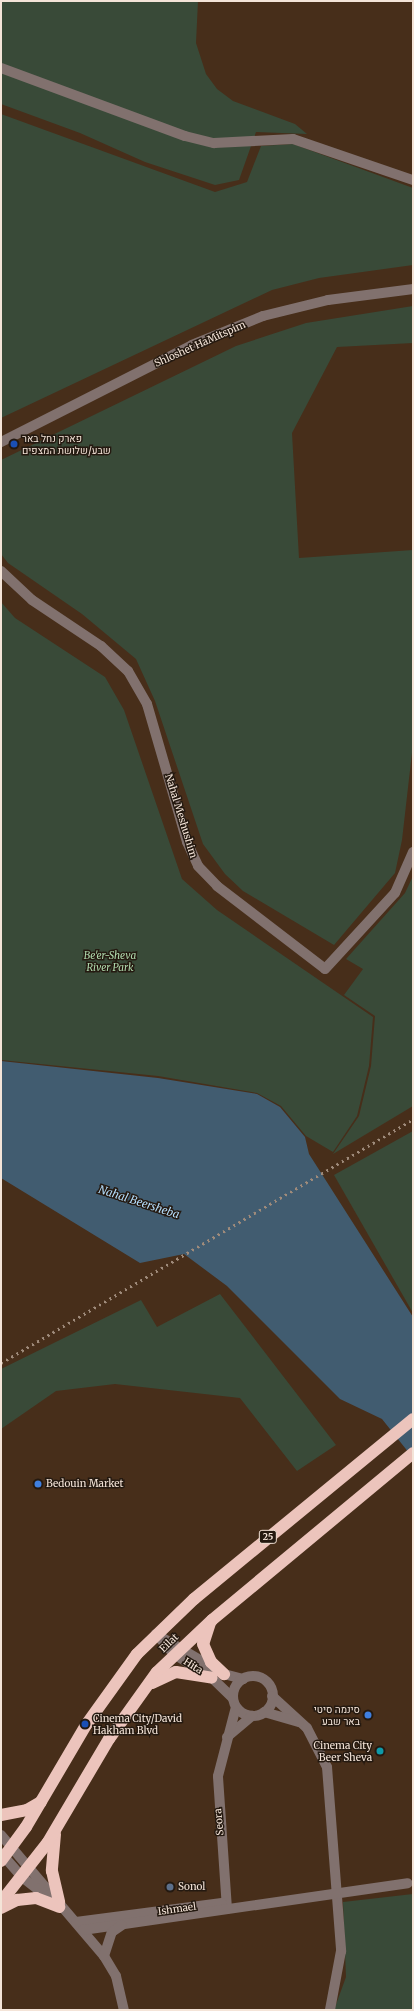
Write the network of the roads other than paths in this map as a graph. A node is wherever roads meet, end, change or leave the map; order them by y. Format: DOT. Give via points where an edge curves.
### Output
graph roads {
  1 [pos="1,68"];
  2 [pos="413,180"];
  3 [pos="413,289"];
  4 [pos="1,442"];
  5 [pos="1,571"];
  6 [pos="413,852"];
  7 [pos="413,1419"];
  8 [pos="411,1454"];
  9 [pos="212,1620"];
  10 [pos="156,1634"];
  11 [pos="177,1651"];
  12 [pos="224,1674"];
  13 [pos="212,1678"];
  14 [pos="243,1678"];
  15 [pos="141,1691"];
  16 [pos="272,1696"];
  17 [pos="234,1703"];
  18 [pos="264,1712"];
  19 [pos="252,1716"];
  20 [pos="307,1728"];
  21 [pos="228,1737"];
  22 [pos="43,1800"];
  23 [pos="1,1815"];
  24 [pos="56,1829"];
  25 [pos="1,1835"];
  26 [pos="12,1847"];
  27 [pos="2,1857"];
  28 [pos="30,1867"];
  29 [pos="22,1877"];
  30 [pos="408,1883"];
  31 [pos="336,1893"];
  32 [pos="1,1902"];
  33 [pos="60,1904"];
  34 [pos="227,1906"];
  35 [pos="1,1908"];
  36 [pos="73,1918"];
  37 [pos="122,1924"];
  38 [pos="83,1930"];
  39 [pos="104,1956"];
  40 [pos="124,2010"];
  41 [pos="330,2010"];
  1 -- 2 [label="street" via="184,136 214,143 293,139"];
  3 -- 4 [label="street, Shloshet HaMitspim" via="328,300 256,319 192,345"];
  5 -- 6 [label="street, Nahal Meshushim" via="32,600 101,646 128,671 147,704 187,842 198,866 217,886 324,969 395,893"];
  7 -- 10 [label="highway, Eilat / 25"];
  8 -- 9 [label="highway, Eilat"];
  9 -- 11 [label="highway, Eilat"];
  9 -- 12 [label="highway" via="203,1644 211,1662"];
  10 -- 11 [label="street, Hita"];
  10 -- 22 [label="highway, Eilat / 25" via="120,1675"];
  11 -- 12 [label="street, Hita"];
  11 -- 13 [label="street, Hita"];
  11 -- 15 [label="highway, Eilat"];
  12 -- 14 [label="street, Hita"];
  13 -- 15 [label="highway" via="176,1672"];
  13 -- 17 [label="street, Hita"];
  14 -- 16 [label="street, Hita" via="262,1678"];
  14 -- 17 [label="street" via="236,1685"];
  15 -- 24 [label="highway, Eilat"];
  16 -- 18 [label="street"];
  16 -- 20 [label="street, Hita"];
  17 -- 19 [label="street, Hita"];
  17 -- 21 [label="street, Seora"];
  18 -- 19 [label="street"];
  18 -- 20 [label="street" via="293,1719"];
  19 -- 21 [label="street, Seora"];
  20 -- 31 [label="street, Hita" via="327,1767"];
  21 -- 34 [label="street, Seora" via="221,1755 218,1795"];
  22 -- 23 [label="highway" via="27,1810"];
  22 -- 26 [label="highway, Eilat / 25"];
  24 -- 28 [label="highway, Eilat"];
  24 -- 33 [label="highway" via="52,1859"];
  25 -- 26 [label="street"];
  26 -- 27 [label="highway, Eilat / 25"];
  26 -- 28 [label="street"];
  27 -- 29 [label="street"];
  28 -- 29 [label="highway, Eilat"];
  28 -- 33 [label="street"];
  29 -- 32 [label="highway, Eilat"];
  29 -- 33 [label="street"];
  30 -- 31 [label="street, Ishmael"];
  31 -- 34 [label="street, Ishmael" via="278,1902"];
  31 -- 41 [label="street" via="341,1951"];
  33 -- 35 [label="highway" via="36,1898 17,1900"];
  33 -- 36 [label="street"];
  34 -- 36 [label="street, Ishmael"];
  34 -- 37 [label="street, Ishmael"];
  36 -- 38 [label="street"];
  37 -- 38 [label="street, Ishmael"];
  37 -- 39 [label="street" via="112,1932"];
  38 -- 39 [label="street"];
  39 -- 40 [label="street" via="116,1976"];
}
